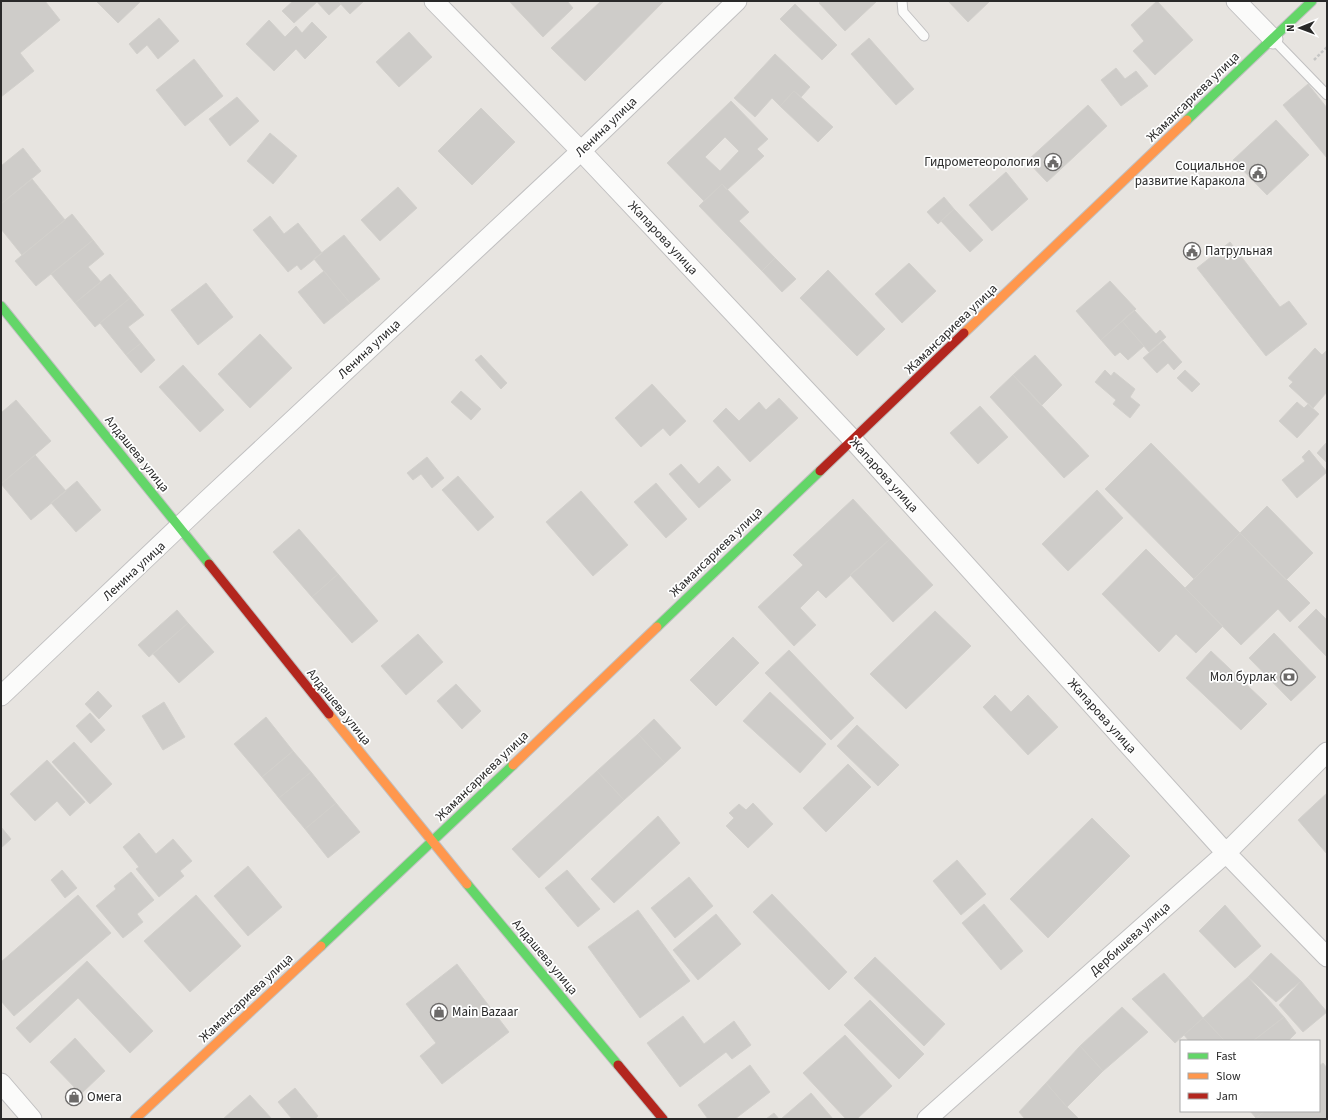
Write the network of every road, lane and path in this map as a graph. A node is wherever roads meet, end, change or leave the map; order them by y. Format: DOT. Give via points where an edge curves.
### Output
graph roads {
  1 [pos="434,1"];
  2 [pos="737,1"];
  3 [pos="902,1"];
  4 [pos="1236,1"];
  5 [pos="1312,1"];
  6 [pos="924,36"];
  7 [pos="1273,39"];
  8 [pos="1327,96"];
  9 [pos="581,151"];
  10 [pos="1,306"];
  11 [pos="853,440"];
  12 [pos="179,528"];
  13 [pos="1,696"];
  14 [pos="1327,752"];
  15 [pos="432,842"];
  16 [pos="1226,853"];
  17 [pos="1327,957"];
  18 [pos="1,1083"];
  19 [pos="32,1119"];
  20 [pos="135,1119"];
  21 [pos="664,1119"];
  22 [pos="927,1119"];
  1 -- 9 [label="street, Жапарова улица"];
  2 -- 9 [label="street, Ленина улица"];
  3 -- 6 [label="lane" via="903,12"];
  4 -- 7 [label="street"];
  5 -- 7 [label="main road, Жамансариева улица"];
  7 -- 8 [label="lane"];
  7 -- 11 [label="main road, Жамансариева улица"];
  9 -- 11 [label="street, Жапарова улица"];
  9 -- 12 [label="street, Ленина улица"];
  10 -- 12 [label="main road, Алдашева улица"];
  11 -- 15 [label="main road, Жамансариева улица"];
  11 -- 16 [label="street, Жапарова улица"];
  12 -- 13 [label="street, Ленина улица"];
  12 -- 15 [label="main road, Алдашева улица"];
  14 -- 16 [label="street, Дербишева улица"];
  15 -- 20 [label="main road, Жамансариева улица"];
  15 -- 21 [label="main road, Алдашева улица"];
  16 -- 17 [label="street, Жапарова улица"];
  16 -- 22 [label="street, Дербишева улица"];
  18 -- 19 [label="street"];
}
